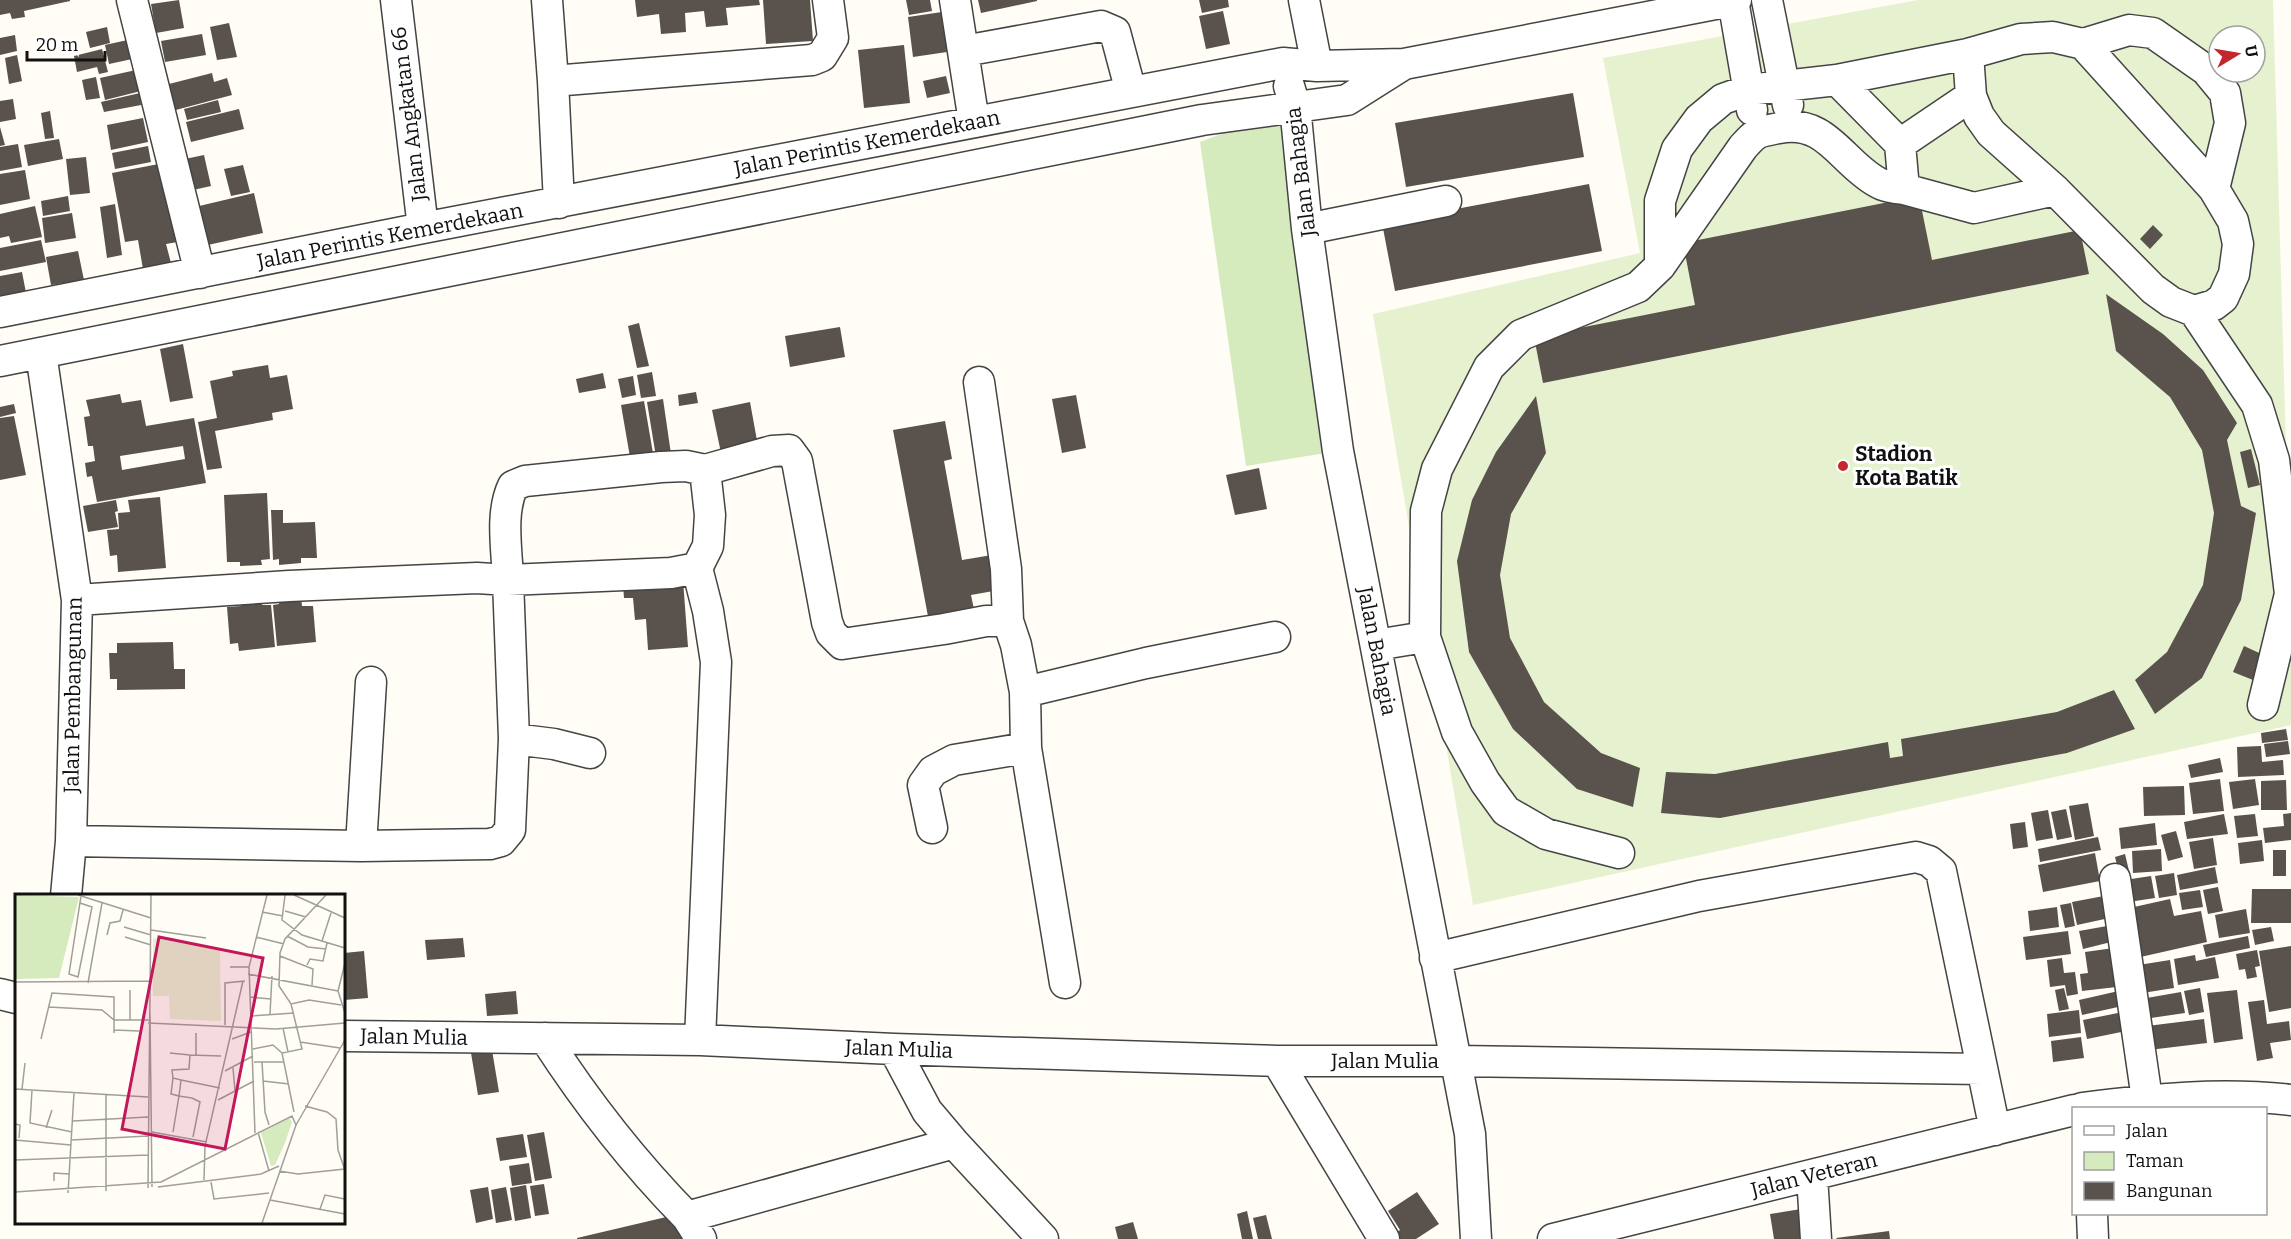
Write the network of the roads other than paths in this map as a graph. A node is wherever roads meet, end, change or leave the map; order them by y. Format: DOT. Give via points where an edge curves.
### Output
graph roads {
  1 [pos="132,0"];
  2 [pos="396,0"];
  3 [pos="547,0"];
  4 [pos="828,0"];
  5 [pos="955,0"];
  6 [pos="1304,0"];
  7 [pos="1734,0"];
  8 [pos="1767,0"];
  9 [pos="2083,44"];
  10 [pos="964,51"];
  11 [pos="1968,54"];
  12 [pos="1283,63"];
  13 [pos="1404,64"];
  14 [pos="1317,66"];
  15 [pos="1837,80"];
  16 [pos="553,81"];
  17 [pos="1784,86"];
  18 [pos="1748,90"];
  19 [pos="1131,92"];
  20 [pos="1971,96"];
  21 [pos="1295,106"];
  22 [pos="974,122"];
  23 [pos="1792,125"];
  24 [pos="1755,133"];
  25 [pos="1900,144"];
  26 [pos="1904,189"];
  27 [pos="2214,189"];
  28 [pos="2055,190"];
  29 [pos="1446,201"];
  30 [pos="559,203"];
  31 [pos="423,228"];
  32 [pos="1307,229"];
  33 [pos="1660,267"];
  34 [pos="200,273"];
  35 [pos="2194,310"];
  36 [pos="0,312"];
  37 [pos="41,353"];
  38 [pos="0,362"];
  39 [pos="979,382"];
  40 [pos="705,470"];
  41 [pos="698,568"];
  42 [pos="508,580"];
  43 [pos="77,600"];
  44 [pos="1008,621"];
  45 [pos="1275,637"];
  46 [pos="1425,637"];
  47 [pos="1376,645"];
  48 [pos="371,682"];
  49 [pos="1025,692"];
  50 [pos="2262,705"];
  51 [pos="514,739"];
  52 [pos="1026,748"];
  53 [pos="590,753"];
  54 [pos="932,828"];
  55 [pos="71,841"];
  56 [pos="361,846"];
  57 [pos="1619,853"];
  58 [pos="2115,879"];
  59 [pos="66,894"];
  60 [pos="1435,958"];
  61 [pos="1065,983"];
  62 [pos="0,994"];
  63 [pos="15,998"];
  64 [pos="345,1036"];
  65 [pos="545,1038"];
  66 [pos="700,1040"];
  67 [pos="894,1049"];
  68 [pos="1455,1060"];
  69 [pos="1278,1061"];
  70 [pos="1982,1069"];
  71 [pos="2147,1099"];
  72 [pos="2291,1100"];
  73 [pos="2109,1107"];
  74 [pos="2072,1115"];
  75 [pos="1995,1130"];
  76 [pos="954,1143"];
  77 [pos="1812,1176"];
  78 [pos="2092,1215"];
  79 [pos="694,1228"];
  80 [pos="1590,1235"];
  81 [pos="1043,1239"];
  82 [pos="1384,1239"];
  83 [pos="1476,1239"];
  84 [pos="1553,1239"];
  85 [pos="1816,1239"];
  86 [pos="2093,1239"];
  1 -- 34 [label="street"];
  2 -- 31 [label="street, Jalan Angkatan 66"];
  3 -- 16 [label="street"];
  4 -- 16 [label="street" via="833,38 822,56 812,60"];
  5 -- 10 [label="street"];
  6 -- 14 [label="street"];
  7 -- 13 [label="street, Jalan Perintis Kemerdekaan"];
  7 -- 18 [label="street"];
  8 -- 17 [label="street"];
  9 -- 11 [label="street" via="2053,37 2020,39"];
  9 -- 27 [label="street"];
  9 -- 27 [label="street" via="2129,30 2153,33 2206,70 2225,93 2230,123"];
  10 -- 19 [label="street" via="1101,26 1115,32"];
  10 -- 22 [label="street"];
  11 -- 15 [label="street"];
  11 -- 20 [label="street"];
  12 -- 14 [label="street, Jalan Perintis Kemerdekaan"];
  12 -- 19 [label="street, Jalan Perintis Kemerdekaan"];
  12 -- 21 [label="street, Jalan Bahagia"];
  13 -- 14 [label="street, Jalan Perintis Kemerdekaan"];
  13 -- 21 [label="street" via="1347,100"];
  15 -- 17 [label="street"];
  15 -- 25 [label="street"];
  16 -- 30 [label="street"];
  17 -- 18 [label="street"];
  17 -- 23 [label="street"];
  18 -- 24 [label="street"];
  18 -- 33 [label="street" via="1723,99 1699,119 1677,149 1660,201"];
  19 -- 22 [label="street, Jalan Perintis Kemerdekaan"];
  20 -- 25 [label="street"];
  20 -- 28 [label="street" via="1991,133"];
  21 -- 32 [label="street, Jalan Bahagia"];
  21 -- 37 [label="street" via="1202,120"];
  22 -- 30 [label="street, Jalan Perintis Kemerdekaan"];
  23 -- 24 [label="street"];
  23 -- 26 [label="street" via="1834,143 1860,171 1879,184"];
  24 -- 33 [label="street"];
  25 -- 26 [label="street"];
  26 -- 28 [label="street" via="1974,208"];
  27 -- 35 [label="street" via="2234,221 2238,244 2234,274 2223,298 2214,305"];
  28 -- 35 [label="street" via="2153,289 2171,302"];
  29 -- 32 [label="street"];
  30 -- 31 [label="street, Jalan Perintis Kemerdekaan"];
  31 -- 34 [label="street, Jalan Perintis Kemerdekaan"];
  32 -- 47 [label="street, Jalan Bahagia" via="1338,451"];
  33 -- 46 [label="street" via="1638,287 1521,335 1489,367 1437,469 1426,511"];
  34 -- 36 [label="street, Jalan Perintis Kemerdekaan"];
  35 -- 50 [label="street" via="2257,405 2274,460 2290,594"];
  37 -- 38 [label="street"];
  37 -- 43 [label="street, Jalan Pembangunan"];
  39 -- 44 [label="street" via="1006,568"];
  40 -- 41 [label="street" via="710,515 708,546"];
  40 -- 42 [label="street" via="686,465 661,467 525,481 513,486 507,497"];
  40 -- 44 [label="street" via="789,450 797,461 831,633 842,644 986,621"];
  41 -- 42 [label="street" via="671,573"];
  41 -- 66 [label="street" via="716,662"];
  42 -- 43 [label="street" via="289,586"];
  42 -- 51 [label="street"];
  43 -- 55 [label="street, Jalan Pembangunan"];
  44 -- 49 [label="street"];
  45 -- 49 [label="street"];
  46 -- 47 [label="street"];
  46 -- 57 [label="street" via="1457,732 1506,811 1546,834"];
  47 -- 60 [label="street, Jalan Bahagia"];
  48 -- 56 [label="street"];
  49 -- 52 [label="street"];
  51 -- 53 [label="street"];
  51 -- 56 [label="street" via="510,830 501,840 490,844"];
  52 -- 54 [label="street" via="954,760 933,771 923,785"];
  52 -- 61 [label="street"];
  55 -- 56 [label="street"];
  55 -- 59 [label="street, Jalan Pembangunan"];
  58 -- 71 [label="street"];
  60 -- 68 [label="street, Jalan Bahagia"];
  60 -- 70 [label="street" via="1699,896 1916,857 1941,871"];
  62 -- 63 [label="street"];
  64 -- 65 [label="street, Jalan Mulia"];
  65 -- 66 [label="street, Jalan Mulia"];
  65 -- 79 [label="street" via="608,1129"];
  66 -- 67 [label="street, Jalan Mulia"];
  67 -- 69 [label="street, Jalan Mulia"];
  67 -- 76 [label="street" via="927,1111"];
  68 -- 69 [label="street, Jalan Mulia"];
  68 -- 70 [label="street, Jalan Mulia"];
  68 -- 83 [label="street, Jalan Bahagia" via="1470,1134"];
  69 -- 82 [label="street"];
  70 -- 75 [label="street"];
  71 -- 72 [label="street, Jalan Veteran"];
  71 -- 73 [label="street, Jalan Veteran"];
  74 -- 75 [label="street, Jalan Veteran"];
  75 -- 77 [label="street, Jalan Veteran"];
  76 -- 79 [label="street"];
  76 -- 81 [label="street"];
  77 -- 80 [label="street, Jalan Veteran"];
  77 -- 85 [label="street"];
  78 -- 86 [label="street"];
  80 -- 84 [label="street, Jalan Veteran"];
}
